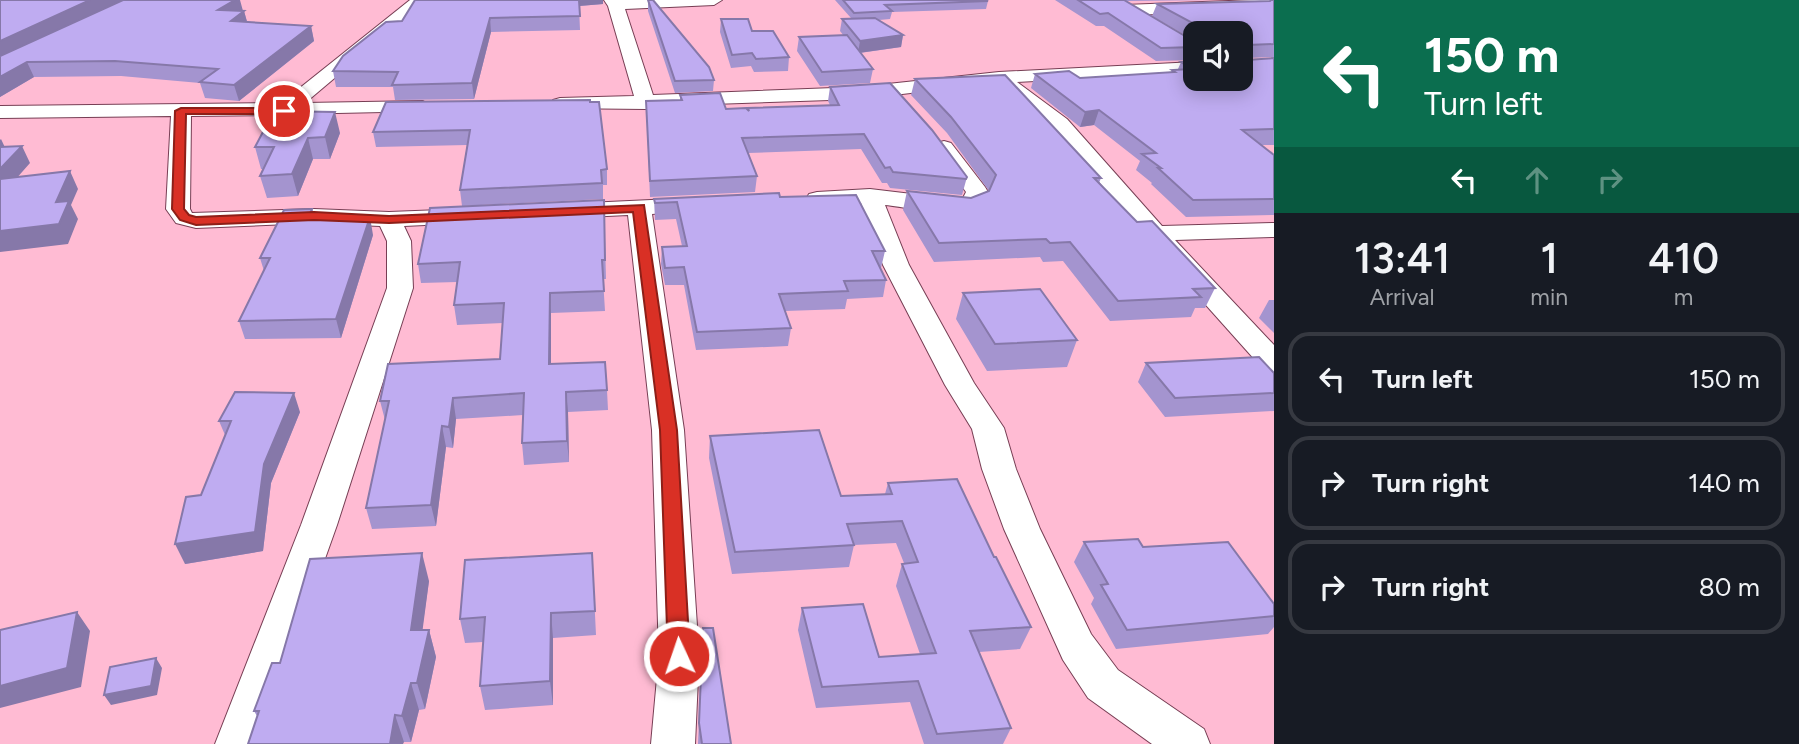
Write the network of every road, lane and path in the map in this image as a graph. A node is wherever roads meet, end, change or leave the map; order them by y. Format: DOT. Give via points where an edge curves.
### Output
graph roads {
  1 [pos="419,0"];
  2 [pos="714,0"];
  3 [pos="1107,0"];
  4 [pos="1264,0"];
  5 [pos="614,2"];
  6 [pos="1124,10"];
  7 [pos="1148,24"];
  8 [pos="1183,68"];
  9 [pos="999,77"];
  10 [pos="892,89"];
  11 [pos="646,103"];
  12 [pos="534,105"];
  13 [pos="436,107"];
  14 [pos="911,109"];
  15 [pos="181,111"];
  16 [pos="284,111"];
  17 [pos="0,112"];
  18 [pos="929,129"];
  19 [pos="870,196"];
  20 [pos="789,200"];
  21 [pos="721,204"];
  22 [pos="639,208"];
  23 [pos="542,212"];
  24 [pos="486,215"];
  25 [pos="389,219"];
  26 [pos="1274,230"];
  27 [pos="1155,233"];
  28 [pos="1274,363"];
  29 [pos="237,744"];
  30 [pos="673,744"];
  31 [pos="1188,744"];
  1 -- 16 [label="street"];
  2 -- 5 [label="street"];
  3 -- 6 [label="street"];
  4 -- 6 [label="street" via="1264,6"];
  5 -- 11 [label="street"];
  6 -- 7 [label="street"];
  8 -- 9 [label="street"];
  9 -- 10 [label="street"];
  9 -- 27 [label="street" via="1060,123"];
  10 -- 11 [label="street"];
  10 -- 14 [label="street"];
  11 -- 12 [label="street"];
  13 -- 16 [label="street"];
  15 -- 16 [label="street"];
  15 -- 17 [label="street"];
  15 -- 25 [label="street" via="178,209 184,218"];
  18 -- 19 [label="street" via="977,192 975,202 965,207"];
  19 -- 20 [label="street"];
  19 -- 31 [label="street" via="896,265 988,428 1022,529 1077,647 1102,684"];
  21 -- 22 [label="street"];
  22 -- 23 [label="street"];
  22 -- 30 [label="street" via="668,430 679,656"];
  24 -- 25 [label="street"];
  25 -- 29 [label="street" via="399,241 400,288 319,526"];
  26 -- 27 [label="street"];
  27 -- 28 [label="street"];
}
